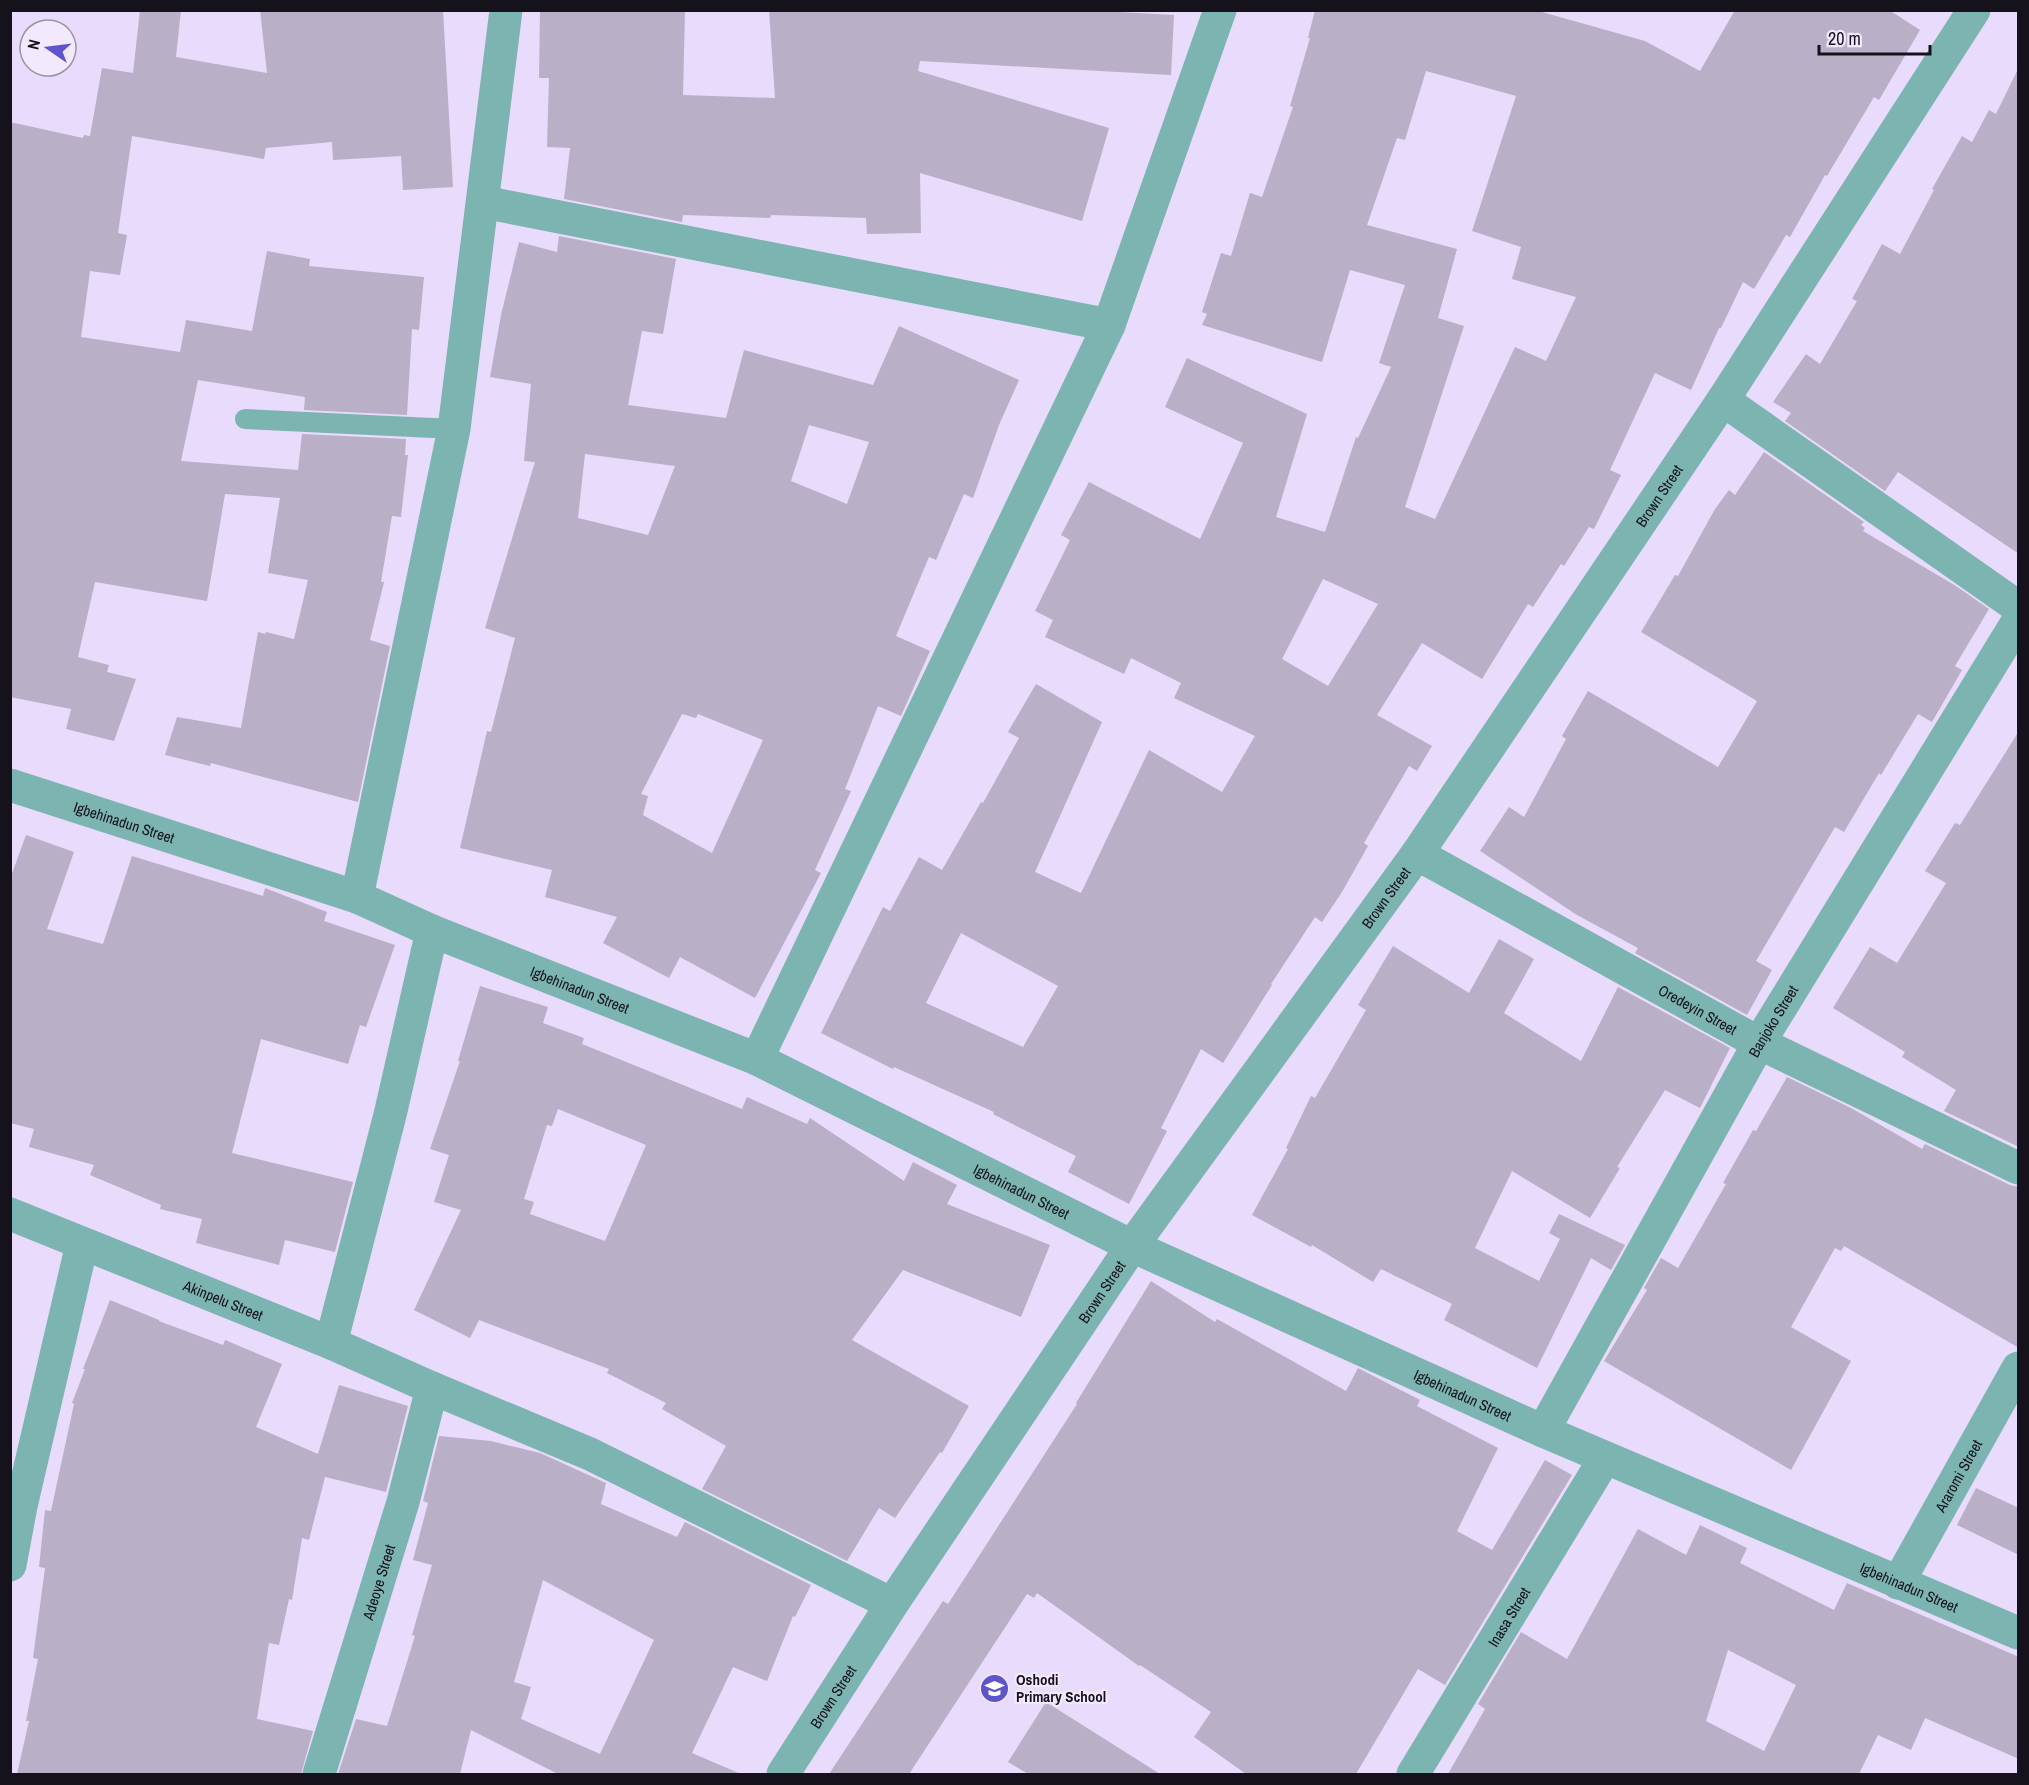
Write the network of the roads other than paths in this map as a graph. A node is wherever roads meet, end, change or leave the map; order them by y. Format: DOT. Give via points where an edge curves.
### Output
graph roads {
  1 [pos="506,10"];
  2 [pos="1220,10"];
  3 [pos="1974,10"];
  4 [pos="483,202"];
  5 [pos="1109,325"];
  6 [pos="1723,400"];
  7 [pos="245,419"];
  8 [pos="454,429"];
  9 [pos="2019,607"];
  10 [pos="2019,621"];
  11 [pos="10,785"];
  12 [pos="1417,854"];
  13 [pos="357,897"];
  14 [pos="432,931"];
  15 [pos="1759,1043"];
  16 [pos="757,1059"];
  17 [pos="2019,1168"];
  18 [pos="10,1214"];
  19 [pos="82,1244"];
  20 [pos="1132,1246"];
  21 [pos="331,1343"];
  22 [pos="2019,1368"];
  23 [pos="432,1388"];
  24 [pos="1543,1431"];
  25 [pos="1605,1458"];
  26 [pos="16,1505"];
  27 [pos="10,1564"];
  28 [pos="1898,1583"];
  29 [pos="891,1604"];
  30 [pos="2019,1633"];
  31 [pos="319,1774"];
  32 [pos="783,1774"];
  33 [pos="1413,1774"];
  1 -- 4 [label="street"];
  2 -- 5 [label="street"];
  3 -- 6 [label="street, Brown Street"];
  4 -- 5 [label="street"];
  4 -- 8 [label="street"];
  5 -- 16 [label="street"];
  6 -- 9 [label="street"];
  6 -- 12 [label="street, Brown Street"];
  7 -- 8 [label="lane"];
  8 -- 13 [label="street"];
  10 -- 15 [label="street, Banjoko Street"];
  11 -- 13 [label="street, Igbehinadun Street"];
  12 -- 15 [label="street, Oredeyin Street"];
  12 -- 20 [label="street, Brown Street"];
  13 -- 14 [label="street, Igbehinadun Street"];
  14 -- 16 [label="street, Igbehinadun Street"];
  14 -- 21 [label="street" via="390,1115"];
  15 -- 17 [label="street, Oredeyin Street"];
  15 -- 24 [label="street, Banjoko Street"];
  16 -- 20 [label="street, Igbehinadun Street"];
  18 -- 19 [label="street, Akinpelu Street"];
  19 -- 21 [label="street, Akinpelu Street"];
  19 -- 26 [label="street"];
  20 -- 24 [label="street, Igbehinadun Street"];
  20 -- 29 [label="street, Brown Street"];
  21 -- 23 [label="street, Akinpelu Street"];
  22 -- 28 [label="street, Araromi Street"];
  23 -- 29 [label="street, Akinpelu Street" via="590,1454"];
  23 -- 31 [label="street, Adeoye Street" via="403,1502"];
  24 -- 25 [label="street, Igbehinadun Street"];
  25 -- 28 [label="street, Igbehinadun Street"];
  25 -- 33 [label="street, Inasa Street"];
  26 -- 27 [label="street"];
  28 -- 30 [label="street, Igbehinadun Street"];
  29 -- 32 [label="street, Brown Street"];
}
